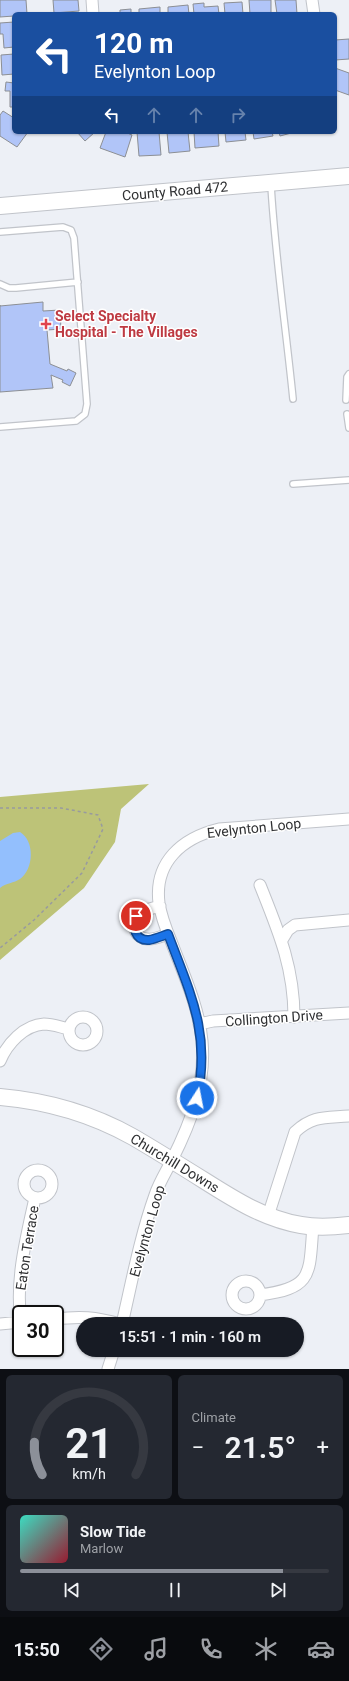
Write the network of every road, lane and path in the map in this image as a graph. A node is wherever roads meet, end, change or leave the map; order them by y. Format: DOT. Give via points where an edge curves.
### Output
graph roads {
  1 [pos="92,0"];
  2 [pos="312,0"];
  3 [pos="93,12"];
  4 [pos="314,12"];
  5 [pos="349,176"];
  6 [pos="271,182"];
  7 [pos="0,206"];
  8 [pos="0,232"];
  9 [pos="78,282"];
  10 [pos="0,284"];
  11 [pos="349,374"];
  12 [pos="293,399"];
  13 [pos="346,400"];
  14 [pos="347,414"];
  15 [pos="0,427"];
  16 [pos="348,429"];
  17 [pos="349,480"];
  18 [pos="294,484"];
  19 [pos="0,808"];
  20 [pos="349,819"];
  21 [pos="260,885"];
  22 [pos="160,906"];
  23 [pos="349,920"];
  24 [pos="168,934"];
  25 [pos="282,940"];
  26 [pos="0,948"];
  27 [pos="349,1013"];
  28 [pos="294,1017"];
  29 [pos="199,1024"];
  30 [pos="69,1029"];
  31 [pos="0,1060"];
  32 [pos="0,1097"];
  33 [pos="349,1116"];
  34 [pos="172,1160"];
  35 [pos="35,1198"];
  36 [pos="268,1216"];
  37 [pos="314,1226"];
  38 [pos="349,1226"];
  39 [pos="260,1295"];
  40 [pos="19,1305"];
  41 [pos="123,1317"];
  42 [pos="64,1318"];
  43 [pos="76,1318"];
  44 [pos="12,1323"];
  45 [pos="0,1324"];
  46 [pos="112,1357"];
  47 [pos="108,1369"];
  1 -- 3 [label="street"];
  2 -- 4 [label="street"];
  5 -- 6 [label="street, County Road 472"];
  6 -- 7 [label="street, County Road 472"];
  6 -- 12 [label="lane" via="273,231"];
  8 -- 9 [label="lane" via="63,227 71,230"];
  9 -- 10 [label="lane" via="16,288"];
  9 -- 15 [label="lane" via="87,404 85,414 76,421"];
  11 -- 13 [label="lane"];
  14 -- 16 [label="lane"];
  17 -- 18 [label="lane"];
  19 -- 26 [label="path" via="60,808 98,815 103,829 82,873 34,920"];
  20 -- 22 [label="street, Evelynton Loop" via="202,833 185,843 170,857 161,873"];
  21 -- 25 [label="street"];
  22 -- 24 [label="street, Evelynton Loop"];
  22 -- 24 [label="street" via="136,916 134,929 142,939 149,940"];
  23 -- 25 [label="street" via="296,925 288,930"];
  24 -- 29 [label="street, Evelynton Loop"];
  25 -- 28 [label="street" via="293,984"];
  27 -- 28 [label="street, Collington Drive"];
  28 -- 29 [label="street, Collington Drive"];
  29 -- 34 [label="street, Evelynton Loop" via="202,1042 201,1082 191,1120"];
  30 -- 31 [label="street" via="43,1024 33,1026 14,1040"];
  32 -- 34 [label="street, Churchill Downs" via="41,1102 79,1113 117,1128"];
  33 -- 36 [label="street" via="312,1120 296,1132"];
  34 -- 36 [label="street, Churchill Downs" via="232,1198"];
  34 -- 41 [label="street, Evelynton Loop" via="160,1182 150,1211"];
  35 -- 40 [label="street, Eaton Terrace" via="22,1266"];
  36 -- 37 [label="street, Churchill Downs"];
  37 -- 38 [label="street, Churchill Downs"];
  37 -- 39 [label="street" via="309,1269 305,1277 290,1290"];
  42 -- 43 [label="street"];
  44 -- 45 [label="street"];
  46 -- 47 [label="street"];
}
